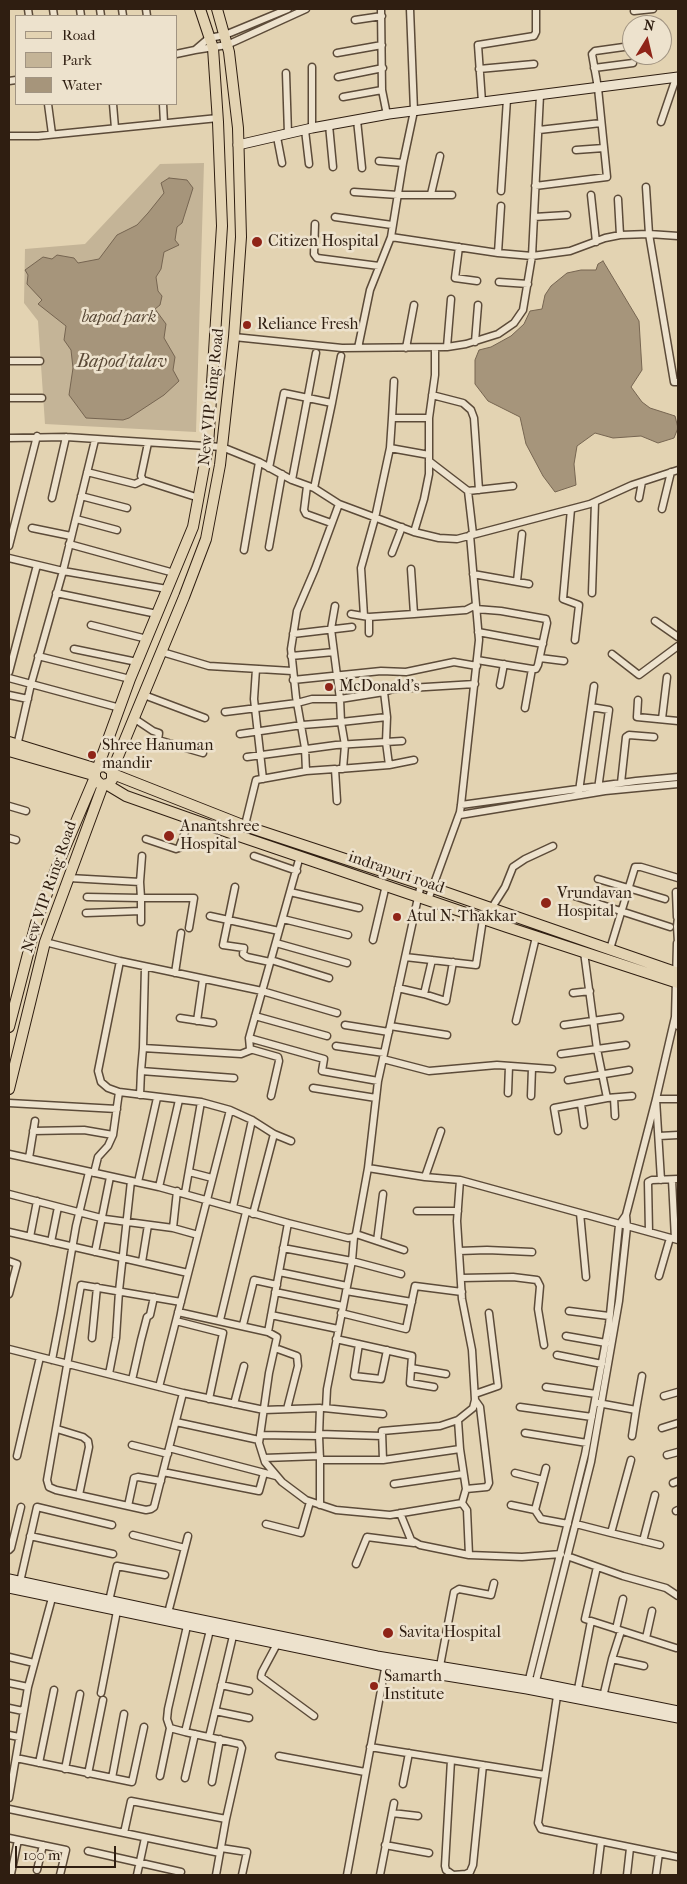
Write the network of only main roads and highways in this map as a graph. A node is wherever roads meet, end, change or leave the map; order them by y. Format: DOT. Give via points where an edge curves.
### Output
graph roads {
  1 [pos="200,9"];
  2 [pos="217,9"];
  3 [pos="13,747"];
  4 [pos="96,772"];
  5 [pos="113,772"];
  6 [pos="104,785"];
  7 [pos="677,978"];
  8 [pos="9,1027"];
  9 [pos="9,1089"];
  1 -- 4 [label="main road, New VIP Ring Road" via="211,43 222,226 208,446 193,527 130,679"];
  2 -- 5 [label="main road, New VIP Ring Road" via="226,40 238,128 241,237 222,447 206,539"];
  3 -- 4 [label="main road"];
  4 -- 5 [label="main road" via="105,766"];
  4 -- 6 [label="main road" via="96,781"];
  4 -- 8 [label="main road, New VIP Ring Road" via="36,923"];
  5 -- 6 [label="main road" via="112,780"];
  5 -- 7 [label="main road, indrapuri road" via="245,826 610,949"];
  6 -- 7 [label="main road, indrapuri road" via="190,819 536,937"];
  6 -- 9 [label="main road, New VIP Ring Road" via="45,942"];
}
